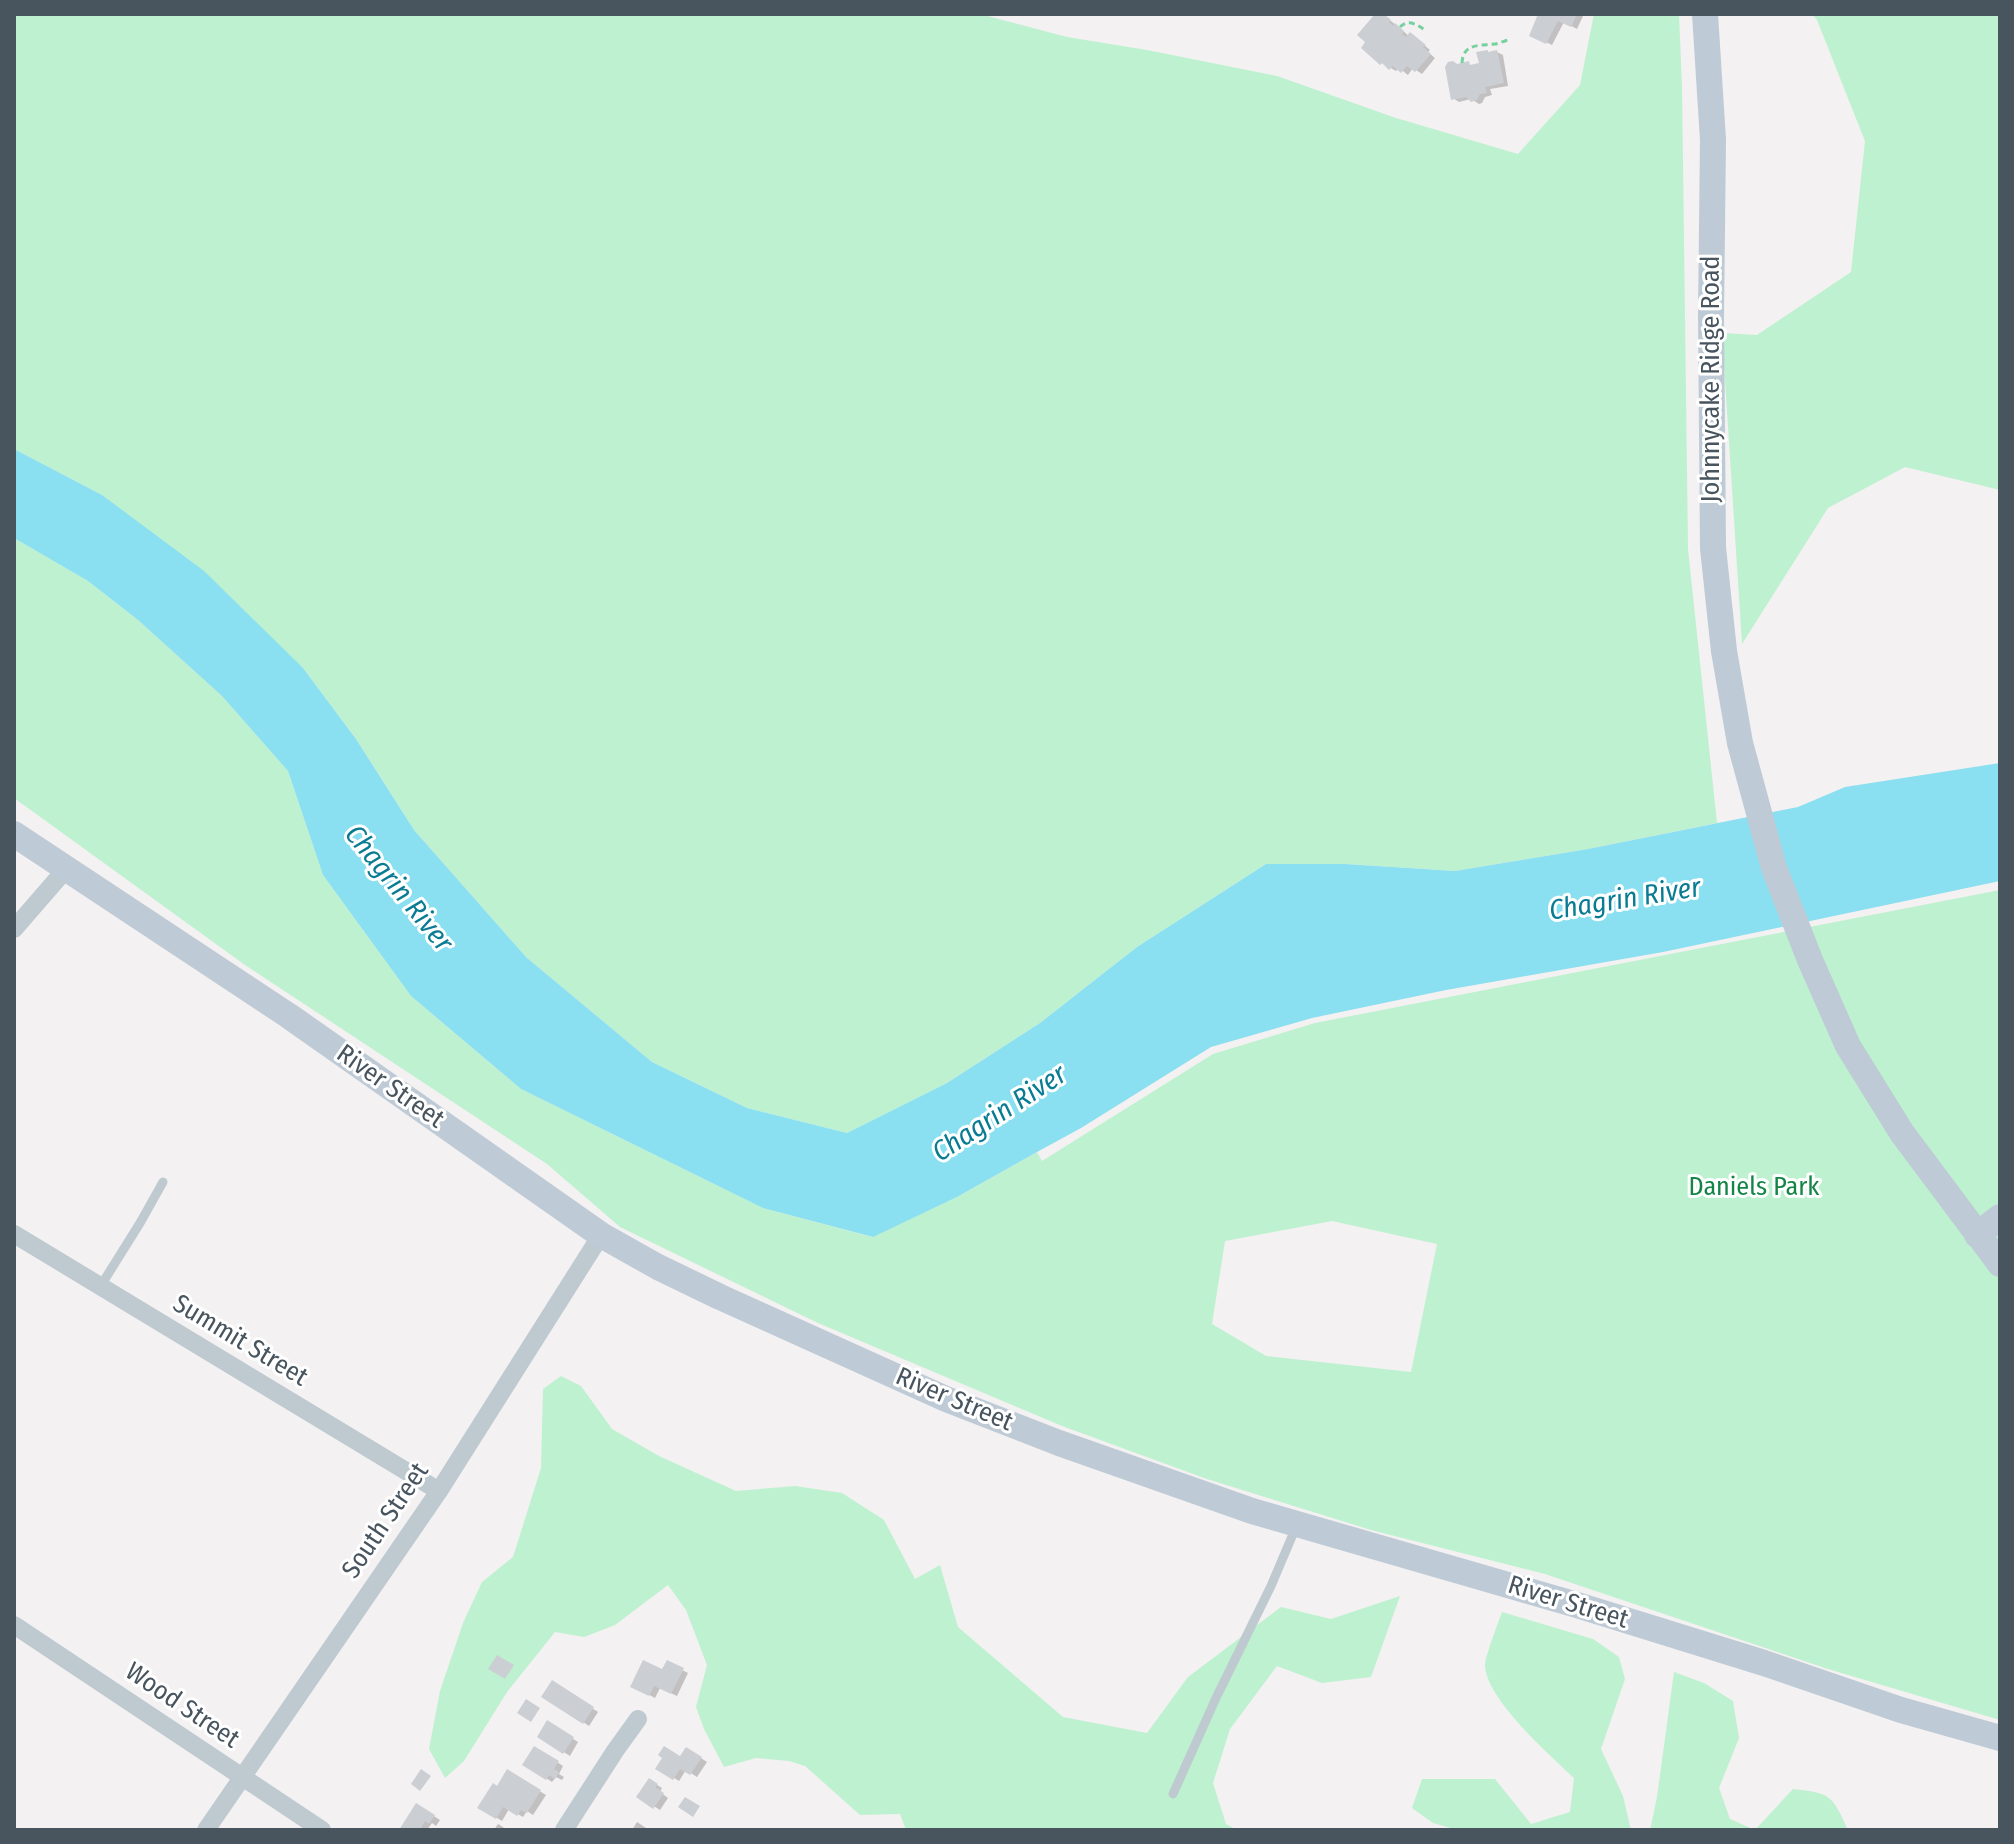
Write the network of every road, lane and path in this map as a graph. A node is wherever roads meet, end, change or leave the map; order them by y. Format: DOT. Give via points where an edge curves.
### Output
graph roads {
  1 [pos="1705,14"];
  2 [pos="1400,27"];
  3 [pos="1425,30"];
  4 [pos="1508,40"];
  5 [pos="1462,63"];
  6 [pos="14,834"];
  7 [pos="66,869"];
  8 [pos="14,929"];
  9 [pos="163,1182"];
  10 [pos="2000,1217"];
  11 [pos="14,1234"];
  12 [pos="601,1235"];
  13 [pos="1977,1235"];
  14 [pos="2000,1264"];
  15 [pos="100,1287"];
  16 [pos="439,1491"];
  17 [pos="1298,1524"];
  18 [pos="14,1625"];
  19 [pos="638,1719"];
  20 [pos="2000,1738"];
  21 [pos="241,1777"];
  22 [pos="1173,1794"];
  23 [pos="206,1830"];
  24 [pos="322,1830"];
  25 [pos="564,1830"];
  1 -- 13 [label="main road, Johnnycake Ridge Road" via="1713,140 1713,548 1740,743 1774,868 1848,1046 1902,1133"];
  2 -- 3 [label="path" via="1412,23"];
  4 -- 5 [label="path" via="1471,48"];
  6 -- 7 [label="main road, River Street"];
  7 -- 8 [label="street"];
  7 -- 12 [label="main road, River Street" via="289,1016"];
  9 -- 15 [label="lane"];
  10 -- 13 [label="main road"];
  11 -- 15 [label="street, Summit Street"];
  12 -- 16 [label="street, South Street"];
  12 -- 17 [label="main road, River Street" via="707,1291 946,1399"];
  13 -- 14 [label="main road, Johnnycake Ridge Road"];
  15 -- 16 [label="street, Summit Street"];
  16 -- 21 [label="street, South Street"];
  17 -- 20 [label="main road, River Street"];
  17 -- 22 [label="lane"];
  18 -- 21 [label="street, Wood Street"];
  19 -- 25 [label="street"];
  21 -- 23 [label="street, South Street"];
  21 -- 24 [label="street, Wood Street"];
}
